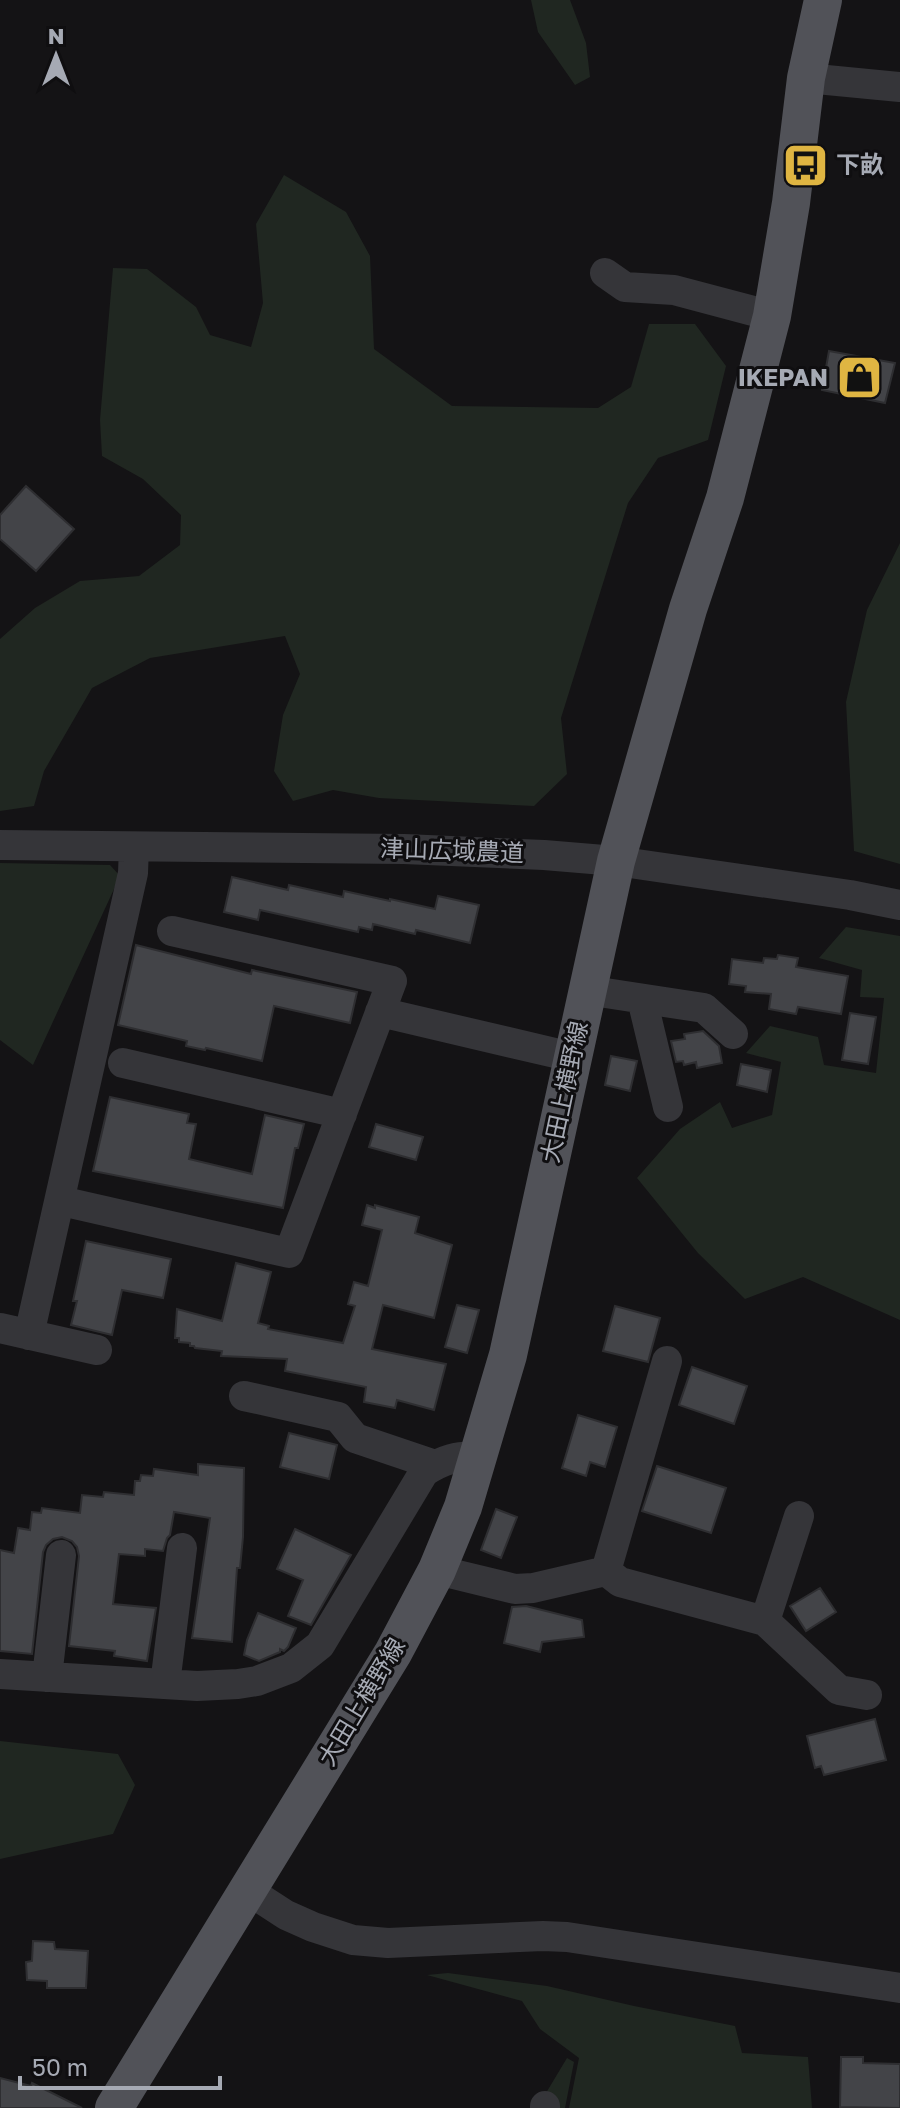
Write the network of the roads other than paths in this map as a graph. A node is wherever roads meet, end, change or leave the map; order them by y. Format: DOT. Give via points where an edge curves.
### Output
graph roads {
  1 [pos="823,0"];
  2 [pos="806,78"];
  3 [pos="900,87"];
  4 [pos="605,273"];
  5 [pos="772,316"];
  6 [pos="0,845"];
  7 [pos="134,847"];
  8 [pos="616,861"];
  9 [pos="900,905"];
  10 [pos="172,931"];
  11 [pos="586,990"];
  12 [pos="642,999"];
  13 [pos="380,1012"];
  14 [pos="733,1034"];
  15 [pos="572,1057"];
  16 [pos="123,1063"];
  17 [pos="668,1107"];
  18 [pos="342,1114"];
  19 [pos="61,1201"];
  20 [pos="14,1331"];
  21 [pos="97,1350"];
  22 [pos="667,1361"];
  23 [pos="244,1396"];
  24 [pos="479,1457"];
  25 [pos="435,1465"];
  26 [pos="799,1516"];
  27 [pos="182,1548"];
  28 [pos="61,1555"];
  29 [pos="437,1570"];
  30 [pos="606,1571"];
  31 [pos="765,1621"];
  32 [pos="0,1674"];
  33 [pos="47,1677"];
  34 [pos="165,1684"];
  35 [pos="867,1695"];
  36 [pos="249,1891"];
  37 [pos="900,1988"];
  38 [pos="114,2108"];
  1 -- 2 [label="main road, 大田上横野線"];
  2 -- 3 [label="street"];
  2 -- 5 [label="main road, 大田上横野線"];
  4 -- 5 [label="street" via="625,287 674,290"];
  5 -- 8 [label="main road, 大田上横野線" via="725,498"];
  6 -- 7 [label="street, 津山広域農道"];
  7 -- 8 [label="street, 津山広域農道" via="404,849"];
  7 -- 19 [label="street" via="133,873"];
  8 -- 9 [label="street, 津山広域農道"];
  8 -- 11 [label="main road, 大田上横野線"];
  10 -- 13 [label="street" via="392,981"];
  11 -- 12 [label="street"];
  11 -- 15 [label="main road, 大田上横野線"];
  12 -- 14 [label="street" via="704,1008"];
  12 -- 17 [label="street"];
  13 -- 15 [label="street"];
  13 -- 18 [label="street"];
  15 -- 24 [label="main road, 大田上横野線" via="508,1355"];
  16 -- 18 [label="street"];
  18 -- 19 [label="street" via="289,1253"];
  19 -- 20 [label="street"];
  20 -- 21 [label="street"];
  22 -- 30 [label="street"];
  23 -- 25 [label="street" via="338,1417 355,1438"];
  24 -- 25 [label="street"];
  24 -- 29 [label="main road, 大田上横野線"];
  25 -- 34 [label="street" via="424,1472 320,1645 306,1657 257,1681"];
  26 -- 31 [label="street"];
  27 -- 34 [label="street"];
  28 -- 33 [label="street"];
  29 -- 30 [label="street" via="515,1589"];
  29 -- 36 [label="main road, 大田上横野線"];
  30 -- 31 [label="street" via="620,1582"];
  31 -- 35 [label="street" via="839,1690"];
  32 -- 33 [label="street"];
  33 -- 34 [label="street"];
  36 -- 37 [label="street" via="286,1915 353,1940 567,1937"];
  36 -- 38 [label="main road, 大田上横野線"];
}
